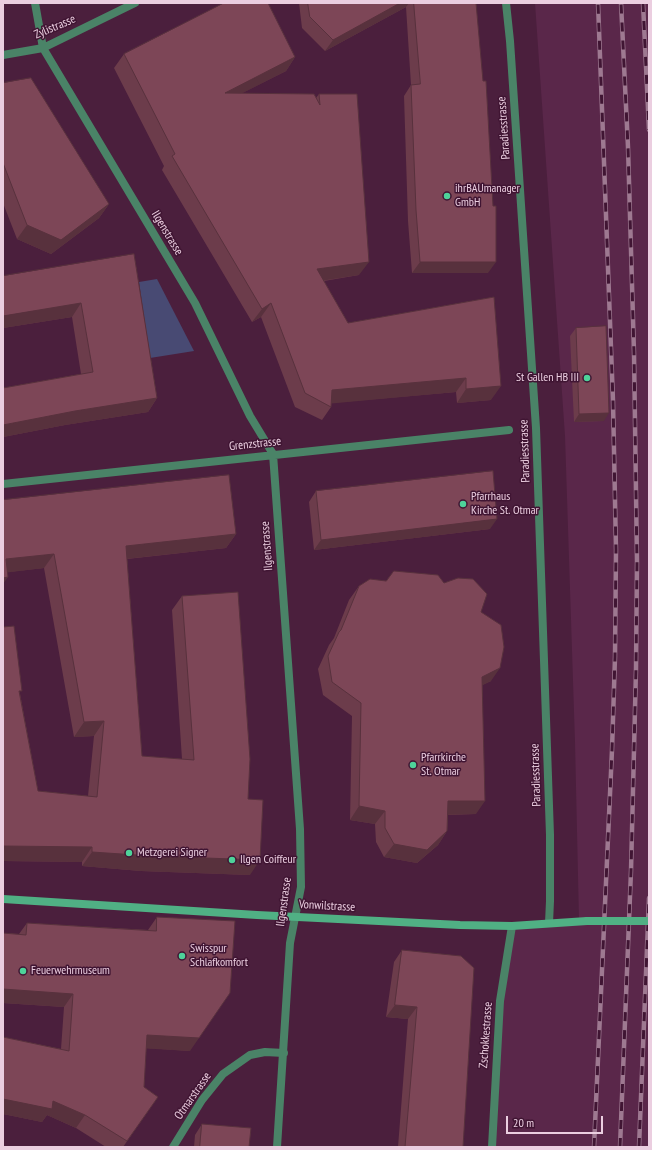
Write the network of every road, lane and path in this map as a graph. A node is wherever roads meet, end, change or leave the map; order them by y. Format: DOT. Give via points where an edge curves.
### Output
graph roads {
  1 [pos="35,3"];
  2 [pos="135,3"];
  3 [pos="506,3"];
  4 [pos="42,48"];
  5 [pos="3,55"];
  6 [pos="509,430"];
  7 [pos="273,454"];
  8 [pos="3,484"];
  9 [pos="3,900"];
  10 [pos="295,916"];
  11 [pos="649,921"];
  12 [pos="549,923"];
  13 [pos="512,926"];
  14 [pos="284,1053"];
  15 [pos="173,1147"];
  16 [pos="277,1147"];
  17 [pos="492,1147"];
  1 -- 4 [label="street, Ilgenstrasse"];
  2 -- 4 [label="street, Zylistrasse"];
  3 -- 12 [label="street, Paradiesstrasse" via="536,428 550,835"];
  4 -- 5 [label="street, Zylistrasse"];
  4 -- 7 [label="street, Ilgenstrasse" via="195,303 250,416"];
  6 -- 7 [label="street, Grenzstrasse"];
  7 -- 8 [label="street, Grenzstrasse"];
  7 -- 10 [label="street, Ilgenstrasse" via="300,830 300,887"];
  9 -- 10 [label="street, Vonwilstrasse"];
  10 -- 13 [label="street, Vonwilstrasse"];
  10 -- 14 [label="street, Ilgenstrasse" via="290,943"];
  11 -- 12 [label="street, Vonwilstrasse, bridge"];
  12 -- 13 [label="street, Vonwilstrasse"];
  13 -- 17 [label="street, Zschokkestrasse" via="500,1001"];
  14 -- 15 [label="street, Otmarstrasse" via="265,1052 250,1055 223,1074 202,1100"];
  14 -- 16 [label="street, Ilgenstrasse"];
}
